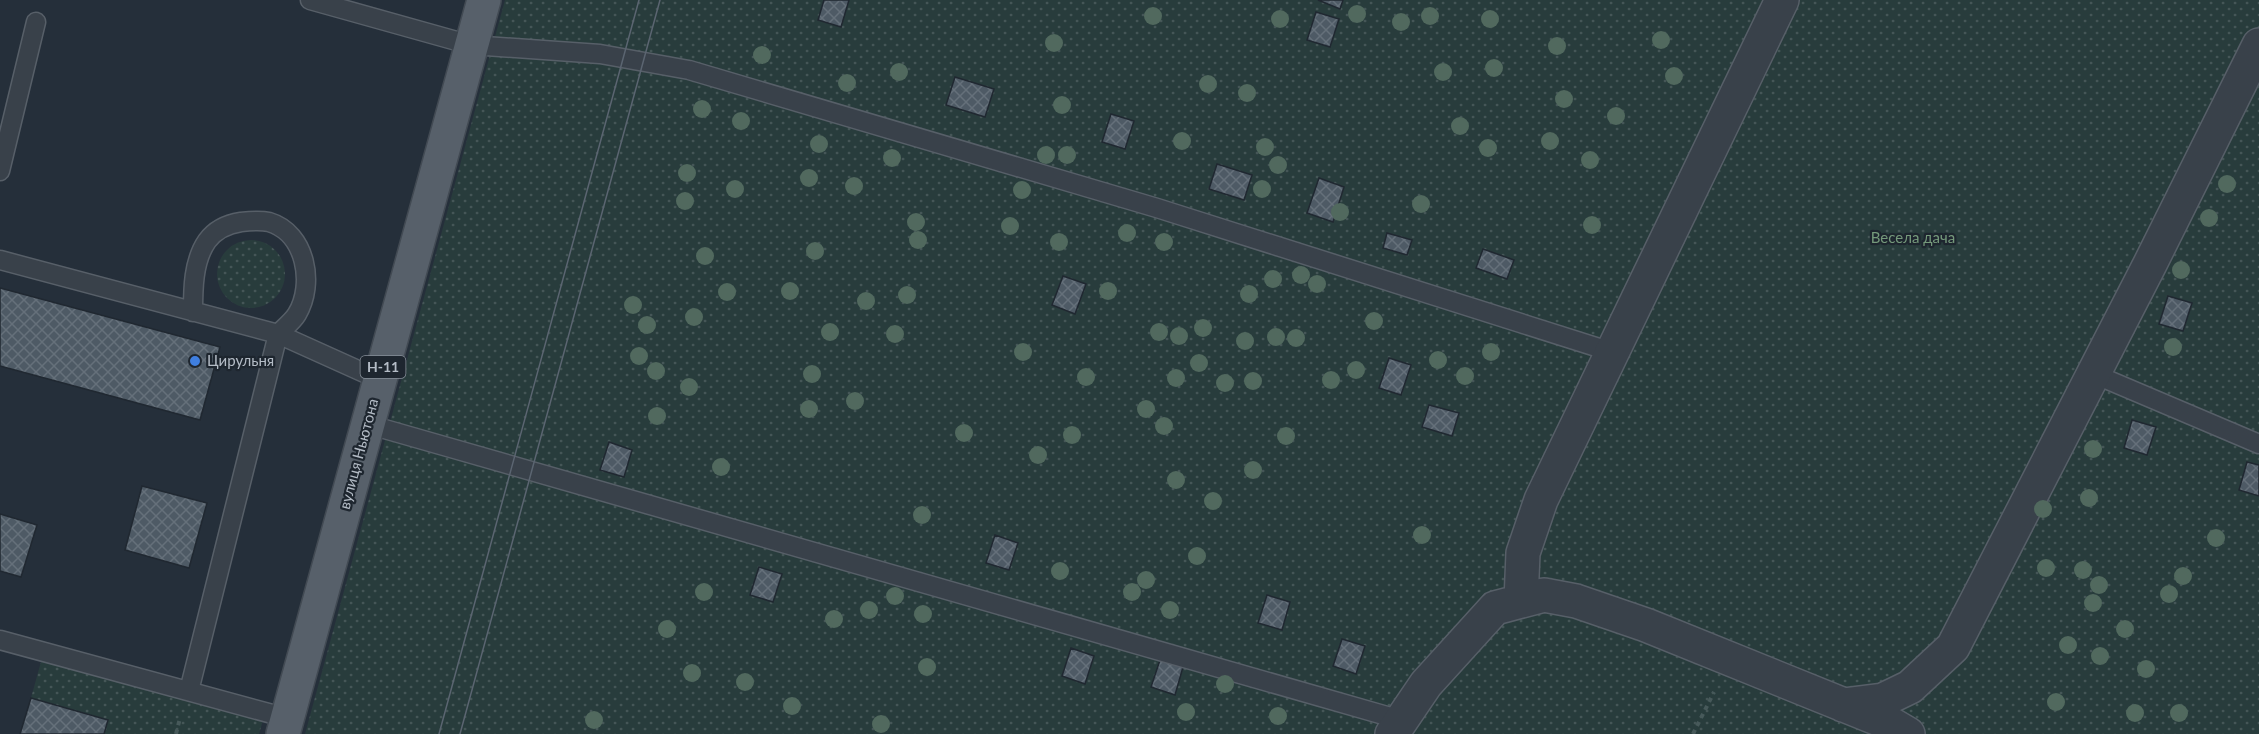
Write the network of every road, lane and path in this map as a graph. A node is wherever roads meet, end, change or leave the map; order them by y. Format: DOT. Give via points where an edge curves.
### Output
graph roads {
  1 [pos="310,0"];
  2 [pos="484,0"];
  3 [pos="1782,0"];
  4 [pos="36,22"];
  5 [pos="471,45"];
  6 [pos="2259,45"];
  7 [pos="0,171"];
  8 [pos="0,260"];
  9 [pos="193,312"];
  10 [pos="278,334"];
  11 [pos="1612,352"];
  12 [pos="2094,374"];
  13 [pos="380,380"];
  14 [pos="367,424"];
  15 [pos="2259,444"];
  16 [pos="1521,601"];
  17 [pos="0,640"];
  18 [pos="1730,659"];
  19 [pos="189,691"];
  20 [pos="1843,705"];
  21 [pos="285,726"];
  22 [pos="1396,727"];
  23 [pos="1693,734"];
  24 [pos="1908,734"];
  1 -- 5 [label="lane"];
  2 -- 5 [label="main road, вулиця Ньютона / Н-11"];
  3 -- 11 [label="street"];
  4 -- 7 [label="lane"];
  5 -- 11 [label="lane" via="600,54 689,70 1157,208"];
  5 -- 13 [label="main road, вулиця Ньютона / Н-11"];
  6 -- 12 [label="street"];
  8 -- 9 [label="lane"];
  9 -- 10 [label="lane"];
  9 -- 10 [label="lane" via="198,259 207,240 228,224 270,222 291,235 303,257 306,282 297,315"];
  10 -- 13 [label="lane"];
  10 -- 19 [label="lane"];
  11 -- 16 [label="street" via="1541,500 1523,553"];
  12 -- 15 [label="lane"];
  12 -- 20 [label="street" via="1953,647 1910,687 1883,700"];
  13 -- 14 [label="main road, вулиця Ньютона / Н-11"];
  14 -- 21 [label="main road, вулиця Ньютона / Н-11"];
  14 -- 22 [label="lane"];
  16 -- 18 [label="street" via="1544,595 1576,601"];
  16 -- 22 [label="street" via="1495,608 1426,684"];
  17 -- 19 [label="lane"];
  18 -- 20 [label="street"];
  18 -- 23 [label="path"];
  19 -- 21 [label="lane"];
  20 -- 24 [label="street"];
}
